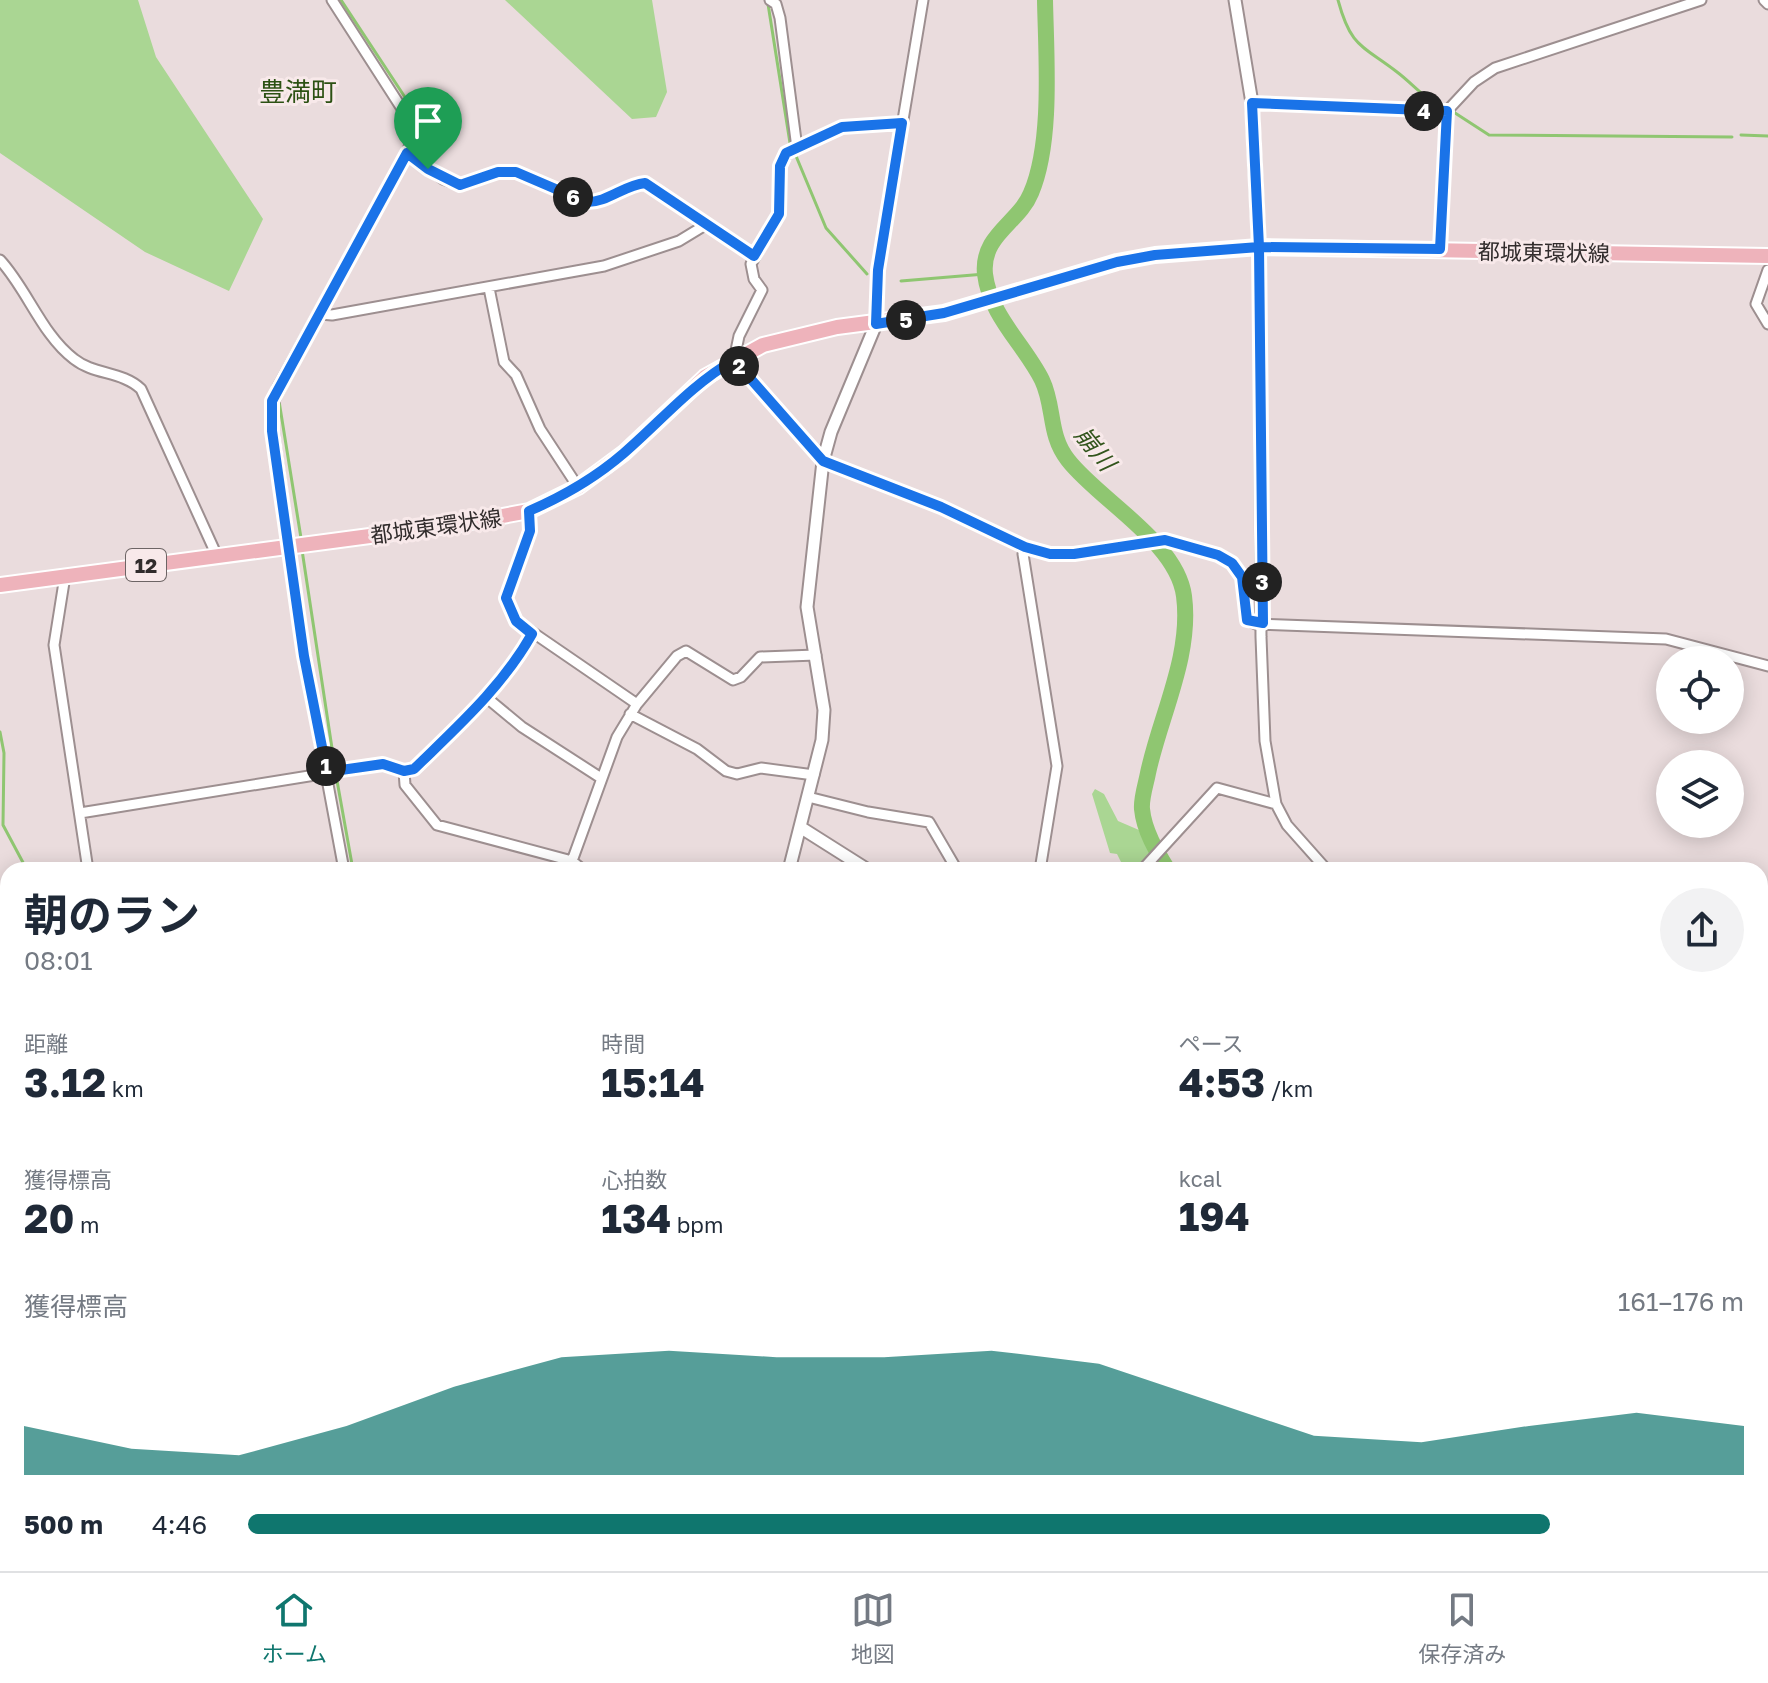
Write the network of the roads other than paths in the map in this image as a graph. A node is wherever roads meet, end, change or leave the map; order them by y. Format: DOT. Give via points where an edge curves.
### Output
graph roads {
  1 [pos="332,0"];
  2 [pos="770,0"];
  3 [pos="923,0"];
  4 [pos="1235,0"];
  5 [pos="1701,0"];
  6 [pos="1252,103"];
  7 [pos="1447,111"];
  8 [pos="902,123"];
  9 [pos="797,148"];
  10 [pos="412,156"];
  11 [pos="707,224"];
  12 [pos="1259,247"];
  13 [pos="1440,249"];
  14 [pos="754,256"];
  15 [pos="1768,256"];
  16 [pos="0,260"];
  17 [pos="1768,270"];
  18 [pos="489,288"];
  19 [pos="320,314"];
  20 [pos="876,324"];
  21 [pos="1768,324"];
  22 [pos="734,360"];
  23 [pos="823,461"];
  24 [pos="578,487"];
  25 [pos="529,511"];
  26 [pos="298,545"];
  27 [pos="1025,547"];
  28 [pos="217,556"];
  29 [pos="65,576"];
  30 [pos="0,585"];
  31 [pos="1263,623"];
  32 [pos="532,634"];
  33 [pos="816,655"];
  34 [pos="1768,666"];
  35 [pos="487,698"];
  36 [pos="637,704"];
  37 [pos="630,714"];
  38 [pos="404,771"];
  39 [pos="327,772"];
  40 [pos="814,775"];
  41 [pos="601,778"];
  42 [pos="808,797"];
  43 [pos="1276,804"];
  44 [pos="80,813"];
  45 [pos="800,827"];
  46 [pos="572,861"];
  47 [pos="87,862"];
  48 [pos="343,862"];
  49 [pos="791,862"];
  50 [pos="855,862"];
  51 [pos="952,862"];
  52 [pos="1041,862"];
  53 [pos="1150,862"];
  54 [pos="1320,862"];
  1 -- 10 [label="street" via="413,121"];
  2 -- 9 [label="street" via="780,18"];
  3 -- 8 [label="street"];
  4 -- 6 [label="street"];
  5 -- 7 [label="street" via="1495,68"];
  6 -- 7 [label="street"];
  6 -- 12 [label="street"];
  7 -- 13 [label="street"];
  8 -- 9 [label="street" via="842,127"];
  8 -- 20 [label="street" via="878,270"];
  9 -- 14 [label="street" via="786,153 780,166 779,214"];
  10 -- 11 [label="street" via="460,185 498,172 516,172 586,202 645,183"];
  10 -- 19 [label="street"];
  11 -- 14 [label="street"];
  11 -- 18 [label="street" via="631,259"];
  12 -- 13 [label="main road, 都城東環状線 / 12"];
  12 -- 20 [label="main road, 都城東環状線 / 12" via="1142,257 944,313"];
  12 -- 31 [label="street"];
  13 -- 15 [label="main road, 都城東環状線 / 12"];
  14 -- 22 [label="street" via="751,272 762,290 739,336"];
  16 -- 28 [label="street" via="71,357 141,389"];
  17 -- 21 [label="street" via="1756,304"];
  18 -- 19 [label="street"];
  18 -- 24 [label="street" via="504,362"];
  19 -- 26 [label="street" via="278,387 271,414"];
  20 -- 22 [label="main road, 都城東環状線 / 12" via="799,335"];
  20 -- 23 [label="street"];
  22 -- 23 [label="street"];
  22 -- 24 [label="main road, 都城東環状線 / 12" via="705,377 624,453"];
  23 -- 27 [label="street"];
  23 -- 33 [label="street" via="807,593"];
  24 -- 25 [label="main road, 都城東環状線 / 12"];
  25 -- 26 [label="main road, 都城東環状線 / 12"];
  25 -- 32 [label="street" via="530,531 506,598 516,621"];
  26 -- 28 [label="main road, 都城東環状線 / 12"];
  26 -- 39 [label="street" via="304,656"];
  27 -- 31 [label="street" via="1074,554 1165,540 1232,563 1242,577 1247,620"];
  27 -- 52 [label="street" via="1057,766"];
  28 -- 29 [label="main road, 都城東環状線 / 12"];
  29 -- 30 [label="main road, 都城東環状線 / 12"];
  29 -- 44 [label="street" via="54,645"];
  31 -- 34 [label="street" via="1666,639"];
  31 -- 43 [label="street" via="1263,710"];
  32 -- 35 [label="street" via="513,668"];
  32 -- 36 [label="street"];
  33 -- 36 [label="street" via="760,657 733,680 686,651"];
  33 -- 40 [label="street" via="824,710"];
  35 -- 38 [label="street" via="414,769"];
  35 -- 41 [label="street"];
  36 -- 37 [label="street"];
  37 -- 40 [label="street" via="697,749 726,771 761,768"];
  37 -- 41 [label="street"];
  38 -- 39 [label="street" via="383,764"];
  38 -- 46 [label="street" via="405,785 437,825"];
  39 -- 44 [label="street"];
  39 -- 48 [label="street"];
  40 -- 42 [label="street"];
  41 -- 46 [label="street"];
  42 -- 45 [label="street"];
  42 -- 51 [label="street" via="929,822"];
  43 -- 53 [label="street" via="1217,788"];
  43 -- 54 [label="street"];
  44 -- 47 [label="street"];
  45 -- 49 [label="street"];
  45 -- 50 [label="street"];
}
